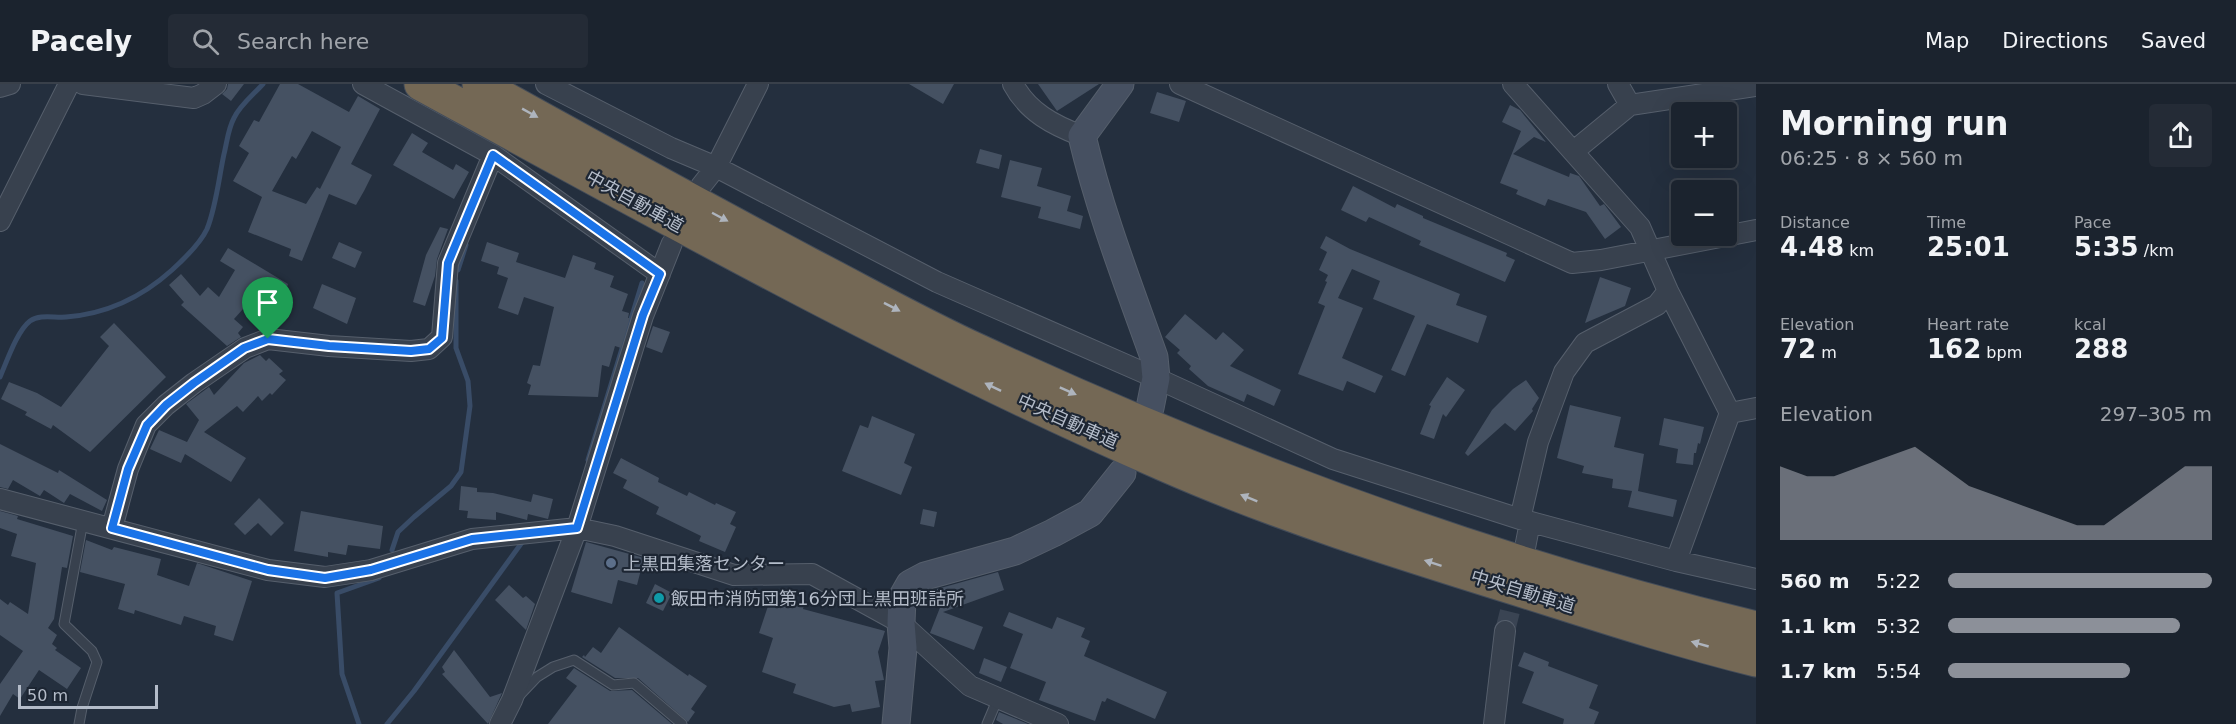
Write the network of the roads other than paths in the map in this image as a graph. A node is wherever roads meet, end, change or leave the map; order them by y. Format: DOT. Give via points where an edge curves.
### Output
graph roads {
  1 [pos="10,84"];
  2 [pos="69,84"];
  3 [pos="84,84"];
  4 [pos="216,84"];
  5 [pos="363,84"];
  6 [pos="422,84"];
  7 [pos="479,84"];
  8 [pos="546,84"];
  9 [pos="758,84"];
  10 [pos="1013,84"];
  11 [pos="1120,84"];
  12 [pos="1180,84"];
  13 [pos="1513,84"];
  14 [pos="1618,84"];
  15 [pos="1756,86"];
  16 [pos="0,87"];
  17 [pos="138,87"];
  18 [pos="1630,105"];
  19 [pos="1082,136"];
  20 [pos="1574,151"];
  21 [pos="493,155"];
  22 [pos="716,167"];
  23 [pos="701,186"];
  24 [pos="0,221"];
  25 [pos="1756,230"];
  26 [pos="672,243"];
  27 [pos="1651,249"];
  28 [pos="660,274"];
  29 [pos="1668,291"];
  30 [pos="1156,378"];
  31 [pos="1150,408"];
  32 [pos="1756,408"];
  33 [pos="1730,413"];
  34 [pos="1122,473"];
  35 [pos="0,499"];
  36 [pos="83,521"];
  37 [pos="1525,521"];
  38 [pos="112,528"];
  39 [pos="577,528"];
  40 [pos="1524,553"];
  41 [pos="1676,561"];
  42 [pos="1756,579"];
  43 [pos="901,623"];
  44 [pos="1756,628"];
  45 [pos="1505,631"];
  46 [pos="1756,660"];
  47 [pos="998,698"];
  48 [pos="512,700"];
  49 [pos="79,724"];
  50 [pos="500,724"];
  51 [pos="682,724"];
  52 [pos="896,724"];
  53 [pos="987,724"];
  54 [pos="1058,724"];
  55 [pos="1494,724"];
  1 -- 16 [label="street"];
  2 -- 24 [label="street"];
  3 -- 17 [label="street"];
  4 -- 17 [label="street" via="194,98"];
  5 -- 21 [label="street"];
  46 -- 6 [label="highway, 中央自動車道, one-way" via="1448,568 1301,519 1167,466 998,389 776,278"];
  7 -- 44 [label="highway, 中央自動車道, one-way" via="678,195 965,345 1160,432 1455,542 1662,605"];
  8 -- 22 [label="street"];
  9 -- 22 [label="street"];
  10 -- 19 [label="street" via="1041,116"];
  11 -- 19 [label="street"];
  12 -- 27 [label="street" via="1572,263"];
  13 -- 20 [label="street"];
  14 -- 18 [label="street"];
  15 -- 18 [label="street"];
  18 -- 20 [label="street"];
  19 -- 30 [label="street" via="1106,223 1154,357"];
  20 -- 27 [label="street" via="1640,227"];
  21 -- 28 [label="street"];
  21 -- 38 [label="street" via="448,263 442,338 429,349 411,351 268,339 244,348 166,405 147,425 128,469"];
  22 -- 23 [label="street"];
  22 -- 30 [label="street" via="937,282"];
  25 -- 27 [label="street"];
  26 -- 28 [label="street"];
  27 -- 29 [label="street"];
  28 -- 39 [label="street" via="643,315"];
  29 -- 33 [label="street"];
  29 -- 37 [label="street" via="1657,305 1585,343 1564,372 1538,442"];
  30 -- 31 [label="street"];
  30 -- 37 [label="street" via="1333,459"];
  32 -- 33 [label="street"];
  33 -- 41 [label="street"];
  34 -- 43 [label="street" via="1090,513 1053,533 1015,551 925,576 910,584 902,598"];
  35 -- 36 [label="street"];
  36 -- 38 [label="street"];
  36 -- 49 [label="lane" via="64,624 92,651 97,662"];
  37 -- 40 [label="street"];
  37 -- 41 [label="street"];
  38 -- 39 [label="street" via="268,570 325,578 371,570 472,539"];
  39 -- 43 [label="street" via="615,536 734,575 812,574"];
  39 -- 48 [label="street"];
  41 -- 42 [label="street"];
  43 -- 47 [label="street" via="970,686"];
  43 -- 52 [label="street" via="903,648"];
  45 -- 55 [label="street"];
  47 -- 53 [label="lane"];
  47 -- 54 [label="street"];
  48 -- 50 [label="street"];
  48 -- 51 [label="lane" via="537,677 574,660 613,685 634,683"];
}
